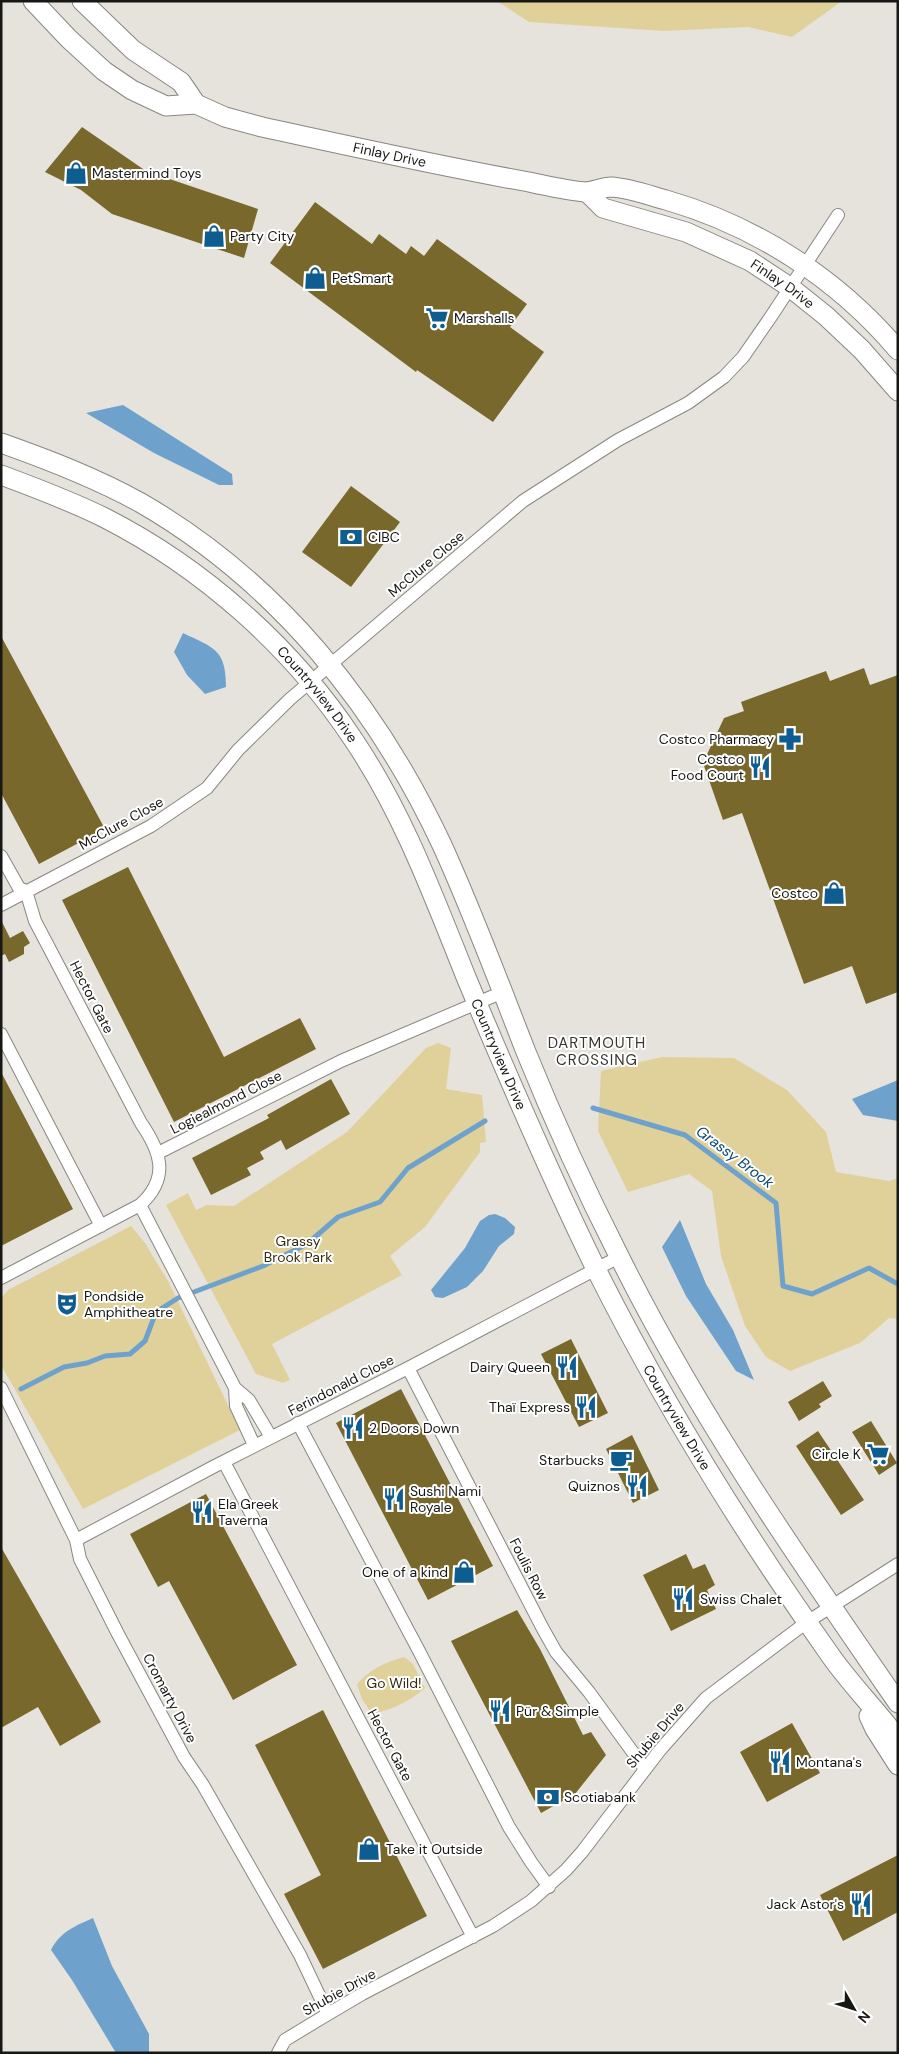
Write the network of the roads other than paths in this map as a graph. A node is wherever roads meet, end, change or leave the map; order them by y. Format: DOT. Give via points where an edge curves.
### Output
graph roads {
  1 [pos="33,1"];
  2 [pos="82,1"];
  3 [pos="196,104"];
  4 [pos="587,192"];
  5 [pos="838,215"];
  6 [pos="806,265"];
  7 [pos="791,288"];
  8 [pos="898,350"];
  9 [pos="898,391"];
  10 [pos="1,443"];
  11 [pos="1,475"];
  12 [pos="330,665"];
  13 [pos="310,682"];
  14 [pos="1,856"];
  15 [pos="26,891"];
  16 [pos="1,905"];
  17 [pos="503,992"];
  18 [pos="477,1003"];
  19 [pos="1,1034"];
  20 [pos="158,1153"];
  21 [pos="140,1205"];
  22 [pos="101,1226"];
  23 [pos="619,1257"];
  24 [pos="596,1268"];
  25 [pos="1,1278"];
  26 [pos="408,1368"];
  27 [pos="1,1388"];
  28 [pos="235,1388"];
  29 [pos="298,1423"];
  30 [pos="271,1437"];
  31 [pos="254,1446"];
  32 [pos="224,1462"];
  33 [pos="76,1540"];
  34 [pos="898,1564"];
  35 [pos="831,1607"];
  36 [pos="807,1622"];
  37 [pos="858,1692"];
  38 [pos="898,1703"];
  39 [pos="898,1739"];
  40 [pos="898,1765"];
  41 [pos="645,1770"];
  42 [pos="549,1887"];
  43 [pos="473,1937"];
  44 [pos="328,2014"];
  45 [pos="278,2053"];
  1 -- 3 [label="street, Finlay Drive" via="68,39 132,90 166,106"];
  2 -- 3 [label="street, Finlay Drive" via="132,50 180,82"];
  3 -- 4 [label="street, Finlay Drive" via="225,117 262,127"];
  4 -- 6 [label="street, Finlay Drive" via="610,187 698,210 746,230"];
  4 -- 7 [label="street, Finlay Drive" via="603,208 663,224 729,250"];
  5 -- 6 [label="street, McClure Close"];
  6 -- 7 [label="street, McClure Close"];
  6 -- 8 [label="street, Finlay Drive" via="851,302"];
  7 -- 9 [label="street, Finlay Drive" via="844,332"];
  7 -- 12 [label="street, McClure Close" via="743,357 724,377 688,403 618,440 523,501"];
  10 -- 12 [label="street, Countryview Drive" via="114,489 188,533 255,585"];
  11 -- 13 [label="street, Countryview Drive" via="86,508 175,559 230,602"];
  12 -- 13 [label="street, McClure Close"];
  12 -- 17 [label="street, Countryview Drive" via="376,726 424,808"];
  13 -- 15 [label="street, McClure Close" via="271,716 207,788 151,826"];
  13 -- 18 [label="street, Countryview Drive" via="354,740 393,806 426,875"];
  14 -- 15 [label="street, Hector Gate" via="19,888"];
  15 -- 16 [label="street, McClure Close"];
  15 -- 20 [label="street, Hector Gate" via="35,921"];
  17 -- 18 [label="street, Logiealmond Close"];
  17 -- 23 [label="street, Countryview Drive" via="555,1120"];
  18 -- 20 [label="street, Logiealmond Close" via="341,1061"];
  18 -- 24 [label="street, Countryview Drive" via="527,1122"];
  19 -- 22 [label="street"];
  20 -- 21 [label="street" via="159,1170 154,1186"];
  21 -- 22 [label="street"];
  21 -- 28 [label="street"];
  22 -- 25 [label="street"];
  23 -- 24 [label="street, Ferindonald Close"];
  23 -- 35 [label="street, Countryview Drive" via="713,1427"];
  24 -- 26 [label="street, Ferindonald Close"];
  24 -- 36 [label="street, Countryview Drive" via="682,1427"];
  26 -- 29 [label="street, Ferindonald Close"];
  26 -- 41 [label="street, Foulis Row" via="547,1637"];
  27 -- 33 [label="street, Cromarty Drive"];
  28 -- 30 [label="street" via="249,1400"];
  28 -- 31 [label="street" via="236,1406"];
  29 -- 30 [label="street, Ferindonald Close"];
  29 -- 42 [label="street" via="510,1827"];
  30 -- 31 [label="street, Ferindonald Close"];
  31 -- 32 [label="street, Ferindonald Close"];
  32 -- 33 [label="street, Ferindonald Close"];
  32 -- 43 [label="street, Hector Gate"];
  33 -- 44 [label="street, Cromarty Drive" via="80,1559 118,1634 184,1757 300,1955"];
  34 -- 35 [label="street, Shubie Drive"];
  35 -- 36 [label="street, Shubie Drive"];
  35 -- 38 [label="street, Countryview Drive"];
  36 -- 37 [label="street, Countryview Drive"];
  36 -- 41 [label="street, Shubie Drive" via="706,1698"];
  37 -- 39 [label="street, Countryview Drive" via="882,1716"];
  37 -- 40 [label="street" via="875,1729"];
  41 -- 42 [label="street, Shubie Drive" via="582,1852"];
  42 -- 43 [label="street, Shubie Drive"];
  43 -- 44 [label="street, Shubie Drive"];
  44 -- 45 [label="street, Shubie Drive" via="285,2040"];
}
